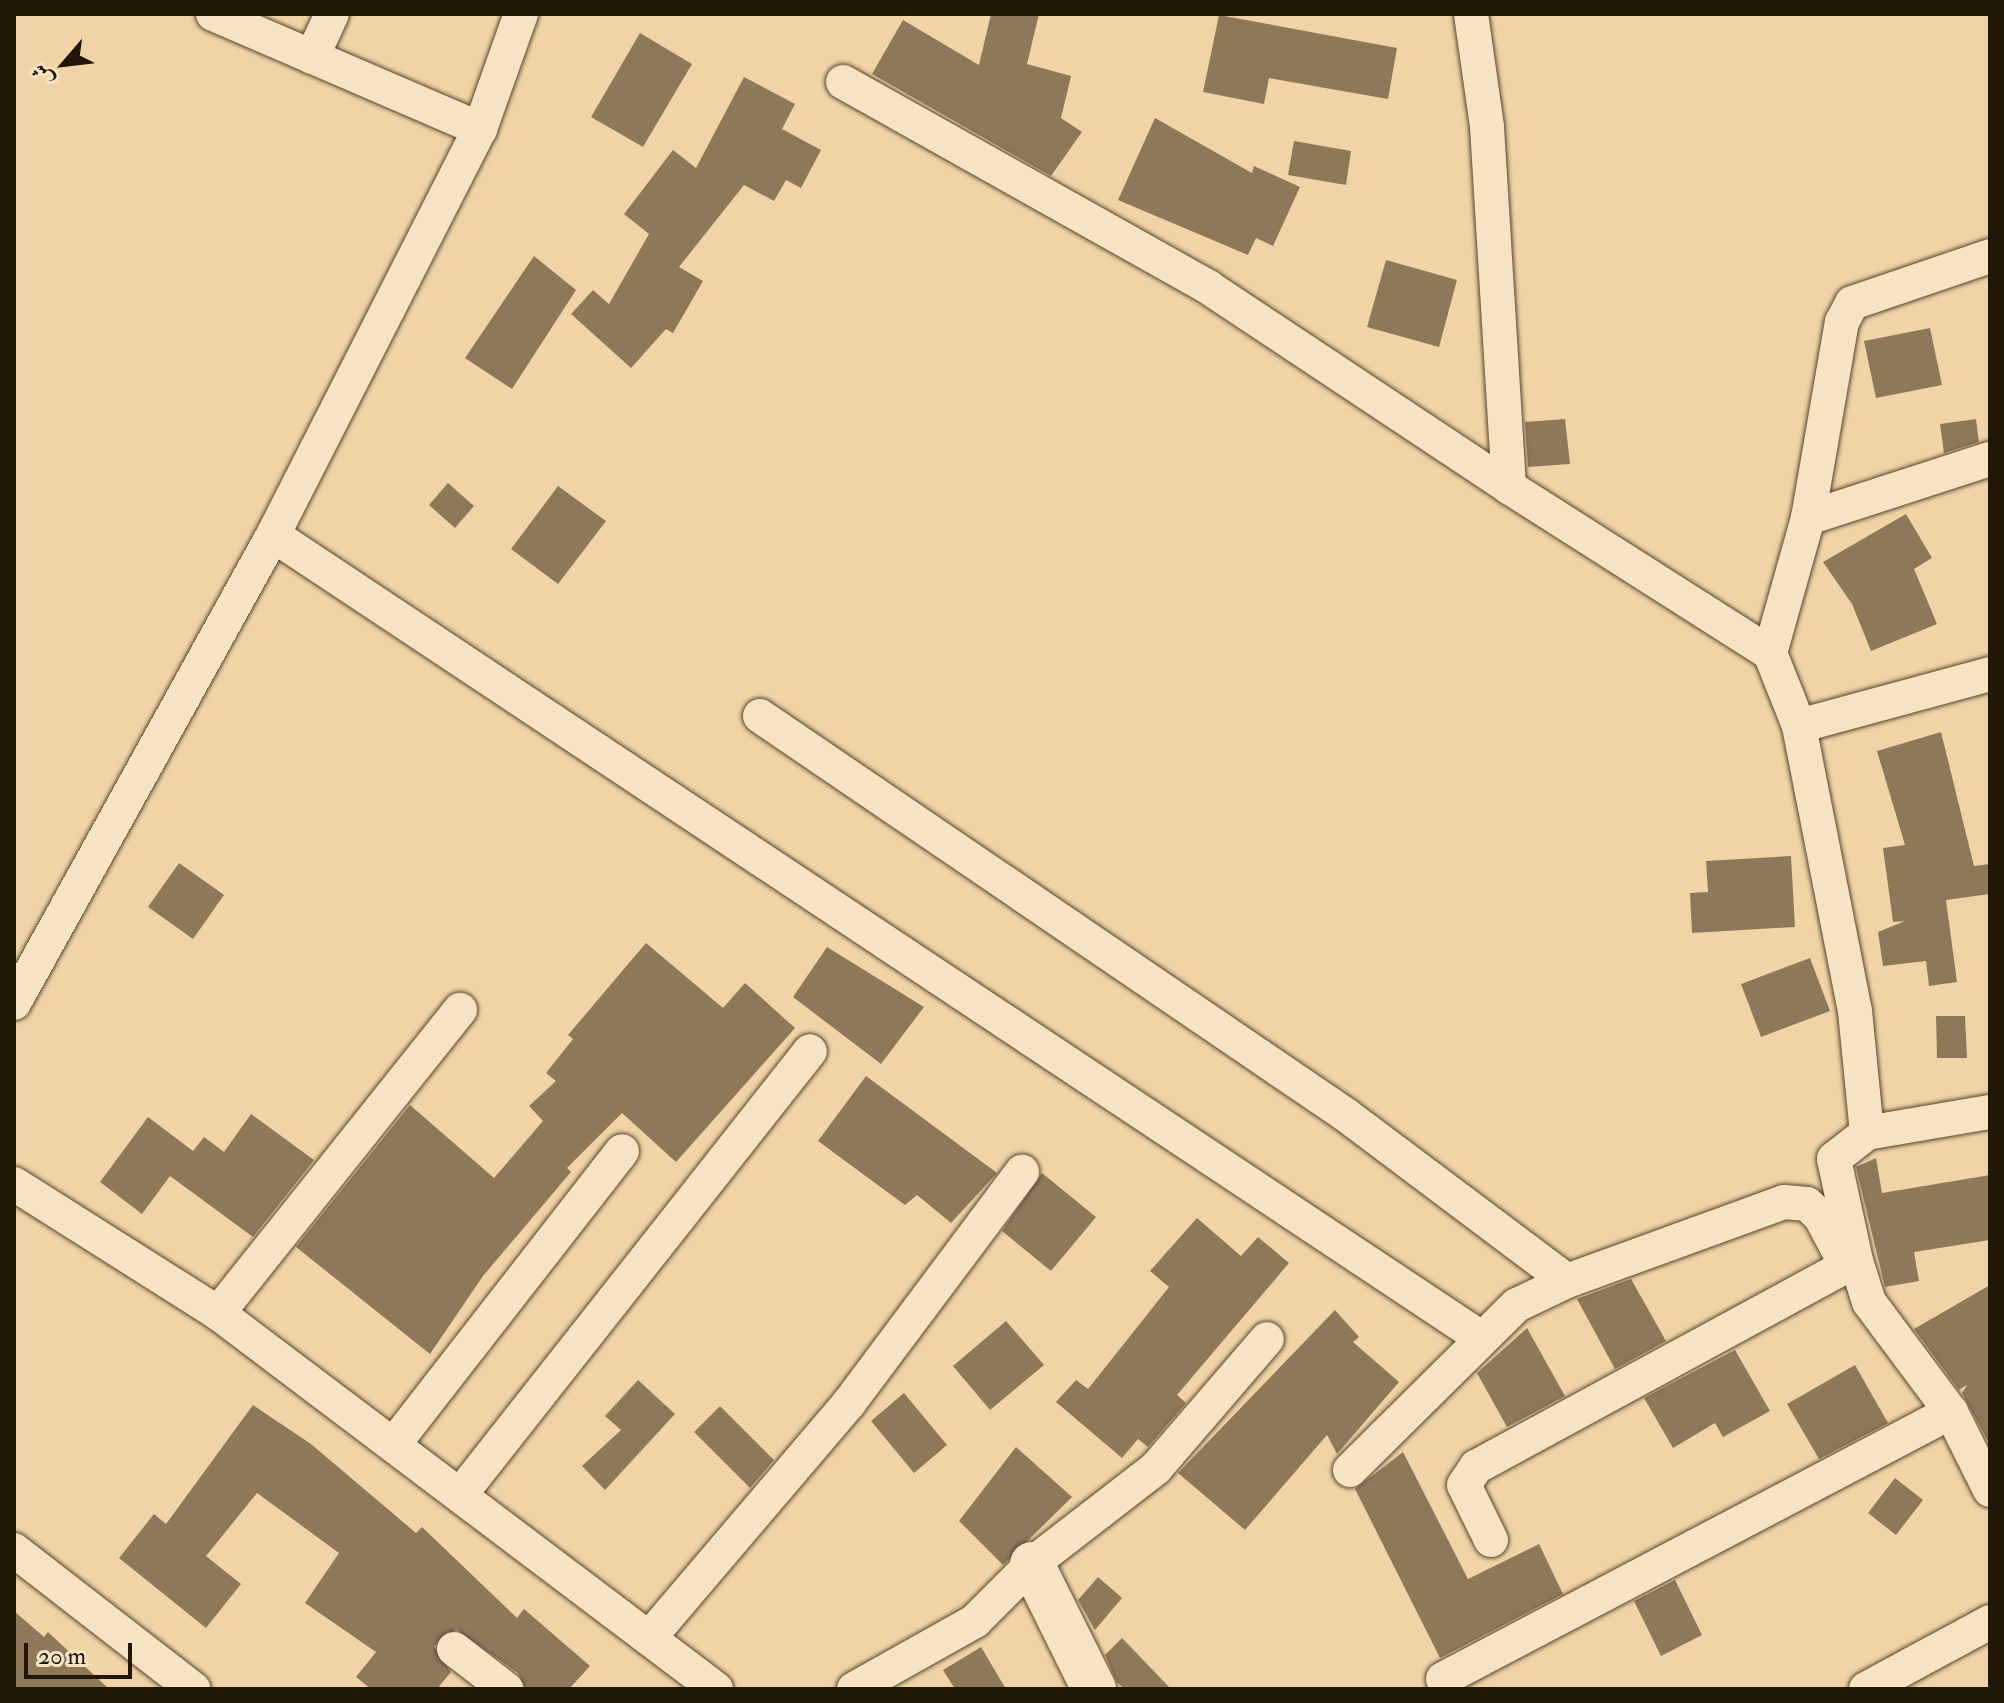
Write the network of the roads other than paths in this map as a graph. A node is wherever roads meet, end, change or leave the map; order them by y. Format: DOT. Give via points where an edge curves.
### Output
graph roads {
  1 [pos="213,14"];
  2 [pos="332,14"];
  3 [pos="1471,14"];
  4 [pos="524,16"];
  5 [pos="312,57"];
  6 [pos="843,82"];
  7 [pos="480,129"];
  8 [pos="1990,256"];
  9 [pos="1990,459"];
  10 [pos="1509,487"];
  11 [pos="1808,518"];
  12 [pos="273,535"];
  13 [pos="1770,653"];
  14 [pos="1990,674"];
  15 [pos="760,716"];
  16 [pos="1799,726"];
  17 [pos="14,1003"];
  18 [pos="460,1010"];
  19 [pos="810,1051"];
  20 [pos="1990,1112"];
  21 [pos="1867,1133"];
  22 [pos="622,1151"];
  23 [pos="1022,1172"];
  24 [pos="14,1184"];
  25 [pos="1851,1264"];
  26 [pos="1567,1281"];
  27 [pos="218,1313"];
  28 [pos="1481,1338"];
  29 [pos="1267,1339"];
  30 [pos="1951,1412"];
  31 [pos="394,1444"];
  32 [pos="1350,1470"];
  33 [pos="1990,1490"];
  34 [pos="460,1495"];
  35 [pos="1491,1540"];
  36 [pos="14,1550"];
  37 [pos="1032,1564"];
  38 [pos="1990,1622"];
  39 [pos="649,1638"];
  40 [pos="454,1649"];
  41 [pos="1443,1679"];
  42 [pos="193,1689"];
  43 [pos="506,1689"];
  44 [pos="716,1689"];
  45 [pos="854,1689"];
  46 [pos="1094,1689"];
  47 [pos="1866,1689"];
  1 -- 5 [label="street"];
  2 -- 5 [label="street"];
  3 -- 10 [label="street" via="1487,127"];
  4 -- 7 [label="street"];
  5 -- 7 [label="street"];
  6 -- 10 [label="street" via="1208,287"];
  7 -- 12 [label="street"];
  8 -- 11 [label="street" via="1852,303 1842,322"];
  9 -- 11 [label="street"];
  10 -- 13 [label="street"];
  11 -- 13 [label="street"];
  12 -- 17 [label="street"];
  12 -- 28 [label="street"];
  13 -- 16 [label="street"];
  14 -- 16 [label="street"];
  15 -- 26 [label="street" via="1346,1115"];
  16 -- 21 [label="street" via="1855,1011"];
  18 -- 27 [label="street"];
  19 -- 34 [label="street"];
  20 -- 21 [label="street"];
  21 -- 25 [label="street" via="1834,1159"];
  22 -- 31 [label="street"];
  23 -- 39 [label="street" via="849,1403"];
  24 -- 27 [label="street"];
  25 -- 26 [label="street" via="1820,1216 1807,1204 1784,1202"];
  25 -- 30 [label="street" via="1869,1302"];
  25 -- 35 [label="street" via="1476,1467 1464,1485"];
  26 -- 28 [label="street" via="1517,1305"];
  27 -- 31 [label="street"];
  28 -- 32 [label="street"];
  29 -- 37 [label="street" via="1156,1468"];
  30 -- 33 [label="street"];
  30 -- 41 [label="street"];
  31 -- 34 [label="street"];
  34 -- 39 [label="street"];
  36 -- 42 [label="street"];
  37 -- 45 [label="street" via="975,1621"];
  37 -- 46 [label="street"];
  38 -- 47 [label="street"];
  39 -- 44 [label="street"];
  40 -- 43 [label="street"];
}
